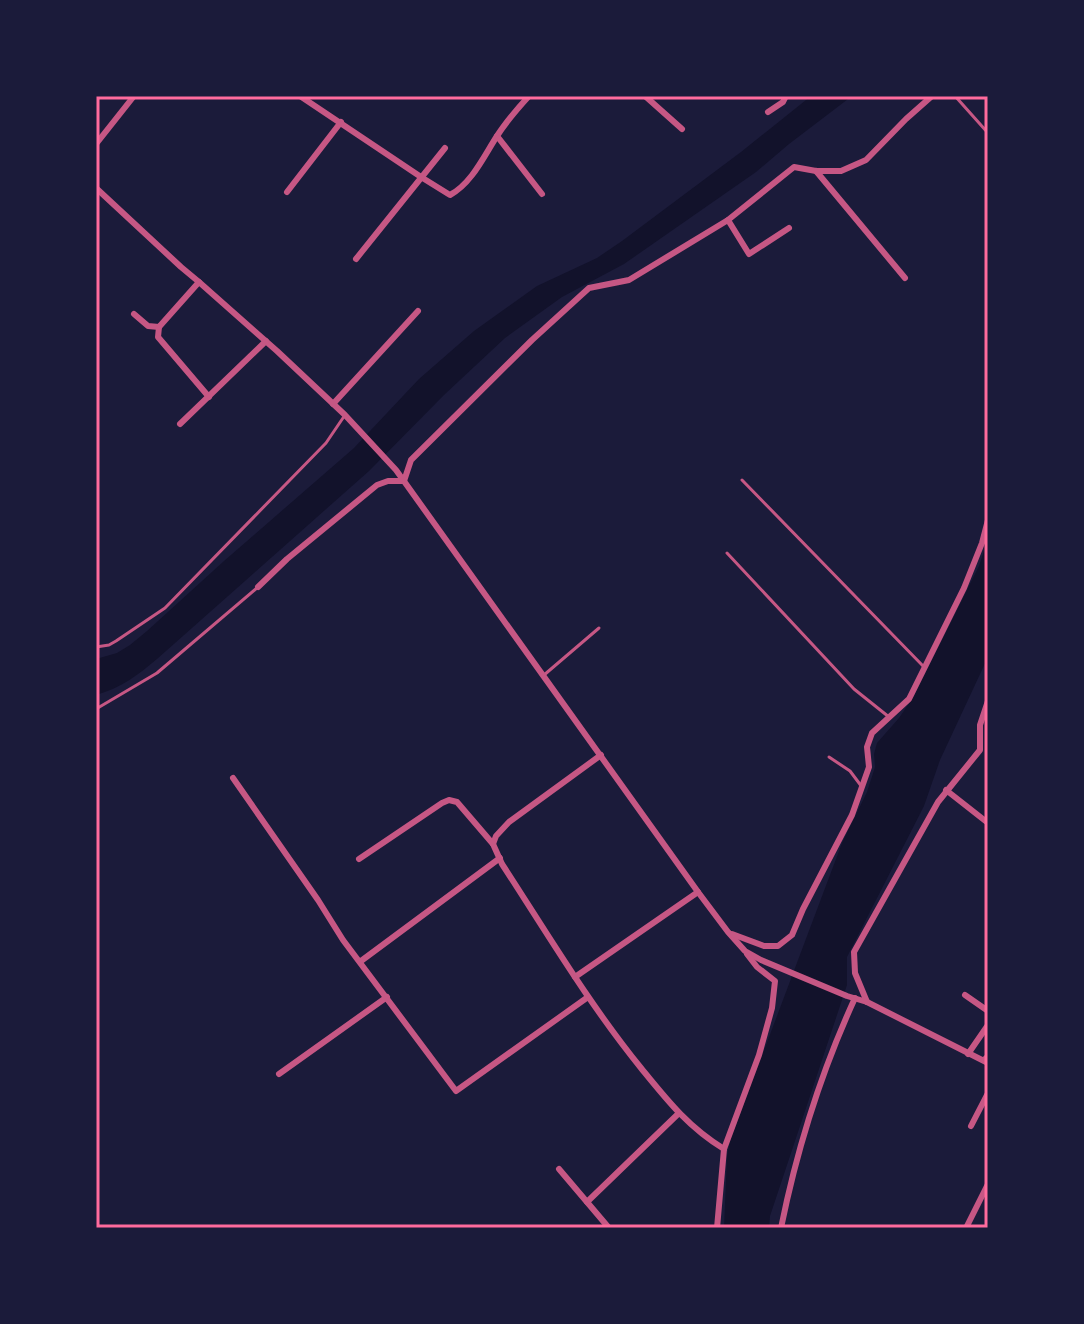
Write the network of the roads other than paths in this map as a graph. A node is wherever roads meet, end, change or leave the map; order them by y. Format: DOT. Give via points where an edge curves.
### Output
graph roads {
  1 [pos="134,96"];
  2 [pos="300,96"];
  3 [pos="529,96"];
  4 [pos="645,96"];
  5 [pos="786,96"];
  6 [pos="932,96"];
  7 [pos="955,96"];
  8 [pos="768,112"];
  9 [pos="341,122"];
  10 [pos="682,129"];
  11 [pos="988,133"];
  12 [pos="497,136"];
  13 [pos="96,144"];
  14 [pos="445,148"];
  15 [pos="816,171"];
  16 [pos="421,177"];
  17 [pos="96,188"];
  18 [pos="287,192"];
  19 [pos="542,194"];
  20 [pos="728,220"];
  21 [pos="789,228"];
  22 [pos="356,259"];
  23 [pos="905,278"];
  24 [pos="199,282"];
  25 [pos="418,311"];
  26 [pos="134,314"];
  27 [pos="159,327"];
  28 [pos="266,341"];
  29 [pos="209,397"];
  30 [pos="333,404"];
  31 [pos="345,415"];
  32 [pos="180,424"];
  33 [pos="742,480"];
  34 [pos="404,481"];
  35 [pos="988,520"];
  36 [pos="727,553"];
  37 [pos="258,587"];
  38 [pos="599,628"];
  39 [pos="96,647"];
  40 [pos="924,667"];
  41 [pos="544,675"];
  42 [pos="988,701"];
  43 [pos="96,709"];
  44 [pos="889,717"];
  45 [pos="978,753"];
  46 [pos="601,755"];
  47 [pos="829,757"];
  48 [pos="988,759"];
  49 [pos="233,778"];
  50 [pos="862,787"];
  51 [pos="946,790"];
  52 [pos="988,823"];
  53 [pos="493,844"];
  54 [pos="500,858"];
  55 [pos="359,859"];
  56 [pos="698,892"];
  57 [pos="728,932"];
  58 [pos="745,951"];
  59 [pos="361,961"];
  60 [pos="575,977"];
  61 [pos="965,995"];
  62 [pos="387,997"];
  63 [pos="588,997"];
  64 [pos="855,998"];
  65 [pos="867,1002"];
  66 [pos="988,1011"];
  67 [pos="988,1025"];
  68 [pos="968,1054"];
  69 [pos="988,1054"];
  70 [pos="985,1062"];
  71 [pos="279,1074"];
  72 [pos="988,1093"];
  73 [pos="678,1114"];
  74 [pos="971,1126"];
  75 [pos="724,1149"];
  76 [pos="559,1169"];
  77 [pos="988,1184"];
  78 [pos="587,1202"];
  79 [pos="609,1228"];
  80 [pos="717,1228"];
  81 [pos="781,1228"];
  82 [pos="966,1228"];
  1 -- 13 [label="street"];
  2 -- 9 [label="street"];
  3 -- 12 [label="street"];
  4 -- 10 [label="street"];
  5 -- 8 [label="street"];
  6 -- 15 [label="street" via="866,160 841,171"];
  7 -- 11 [label="lane"];
  9 -- 16 [label="street"];
  9 -- 18 [label="street"];
  12 -- 16 [label="street" via="450,195"];
  12 -- 19 [label="street"];
  14 -- 16 [label="street"];
  15 -- 20 [label="street" via="794,167"];
  15 -- 23 [label="street"];
  16 -- 22 [label="street"];
  17 -- 24 [label="street"];
  20 -- 21 [label="street" via="749,254"];
  20 -- 34 [label="street" via="629,280 589,288 411,460"];
  24 -- 27 [label="street"];
  24 -- 28 [label="street"];
  25 -- 30 [label="street"];
  26 -- 27 [label="street" via="148,326"];
  27 -- 29 [label="street" via="158,337"];
  28 -- 29 [label="street"];
  28 -- 30 [label="street"];
  29 -- 32 [label="street"];
  30 -- 31 [label="street"];
  31 -- 34 [label="street"];
  31 -- 39 [label="lane" via="326,443 165,608 109,645"];
  33 -- 40 [label="lane"];
  34 -- 37 [label="street" via="377,485"];
  34 -- 41 [label="street"];
  35 -- 40 [label="street" via="964,588"];
  36 -- 44 [label="lane" via="854,689"];
  37 -- 43 [label="lane" via="157,673"];
  38 -- 41 [label="lane"];
  40 -- 44 [label="street" via="909,699"];
  41 -- 46 [label="street"];
  42 -- 45 [label="street"];
  44 -- 50 [label="street" via="872,733"];
  45 -- 48 [label="street"];
  45 -- 51 [label="street"];
  46 -- 53 [label="street" via="509,822"];
  46 -- 56 [label="street"];
  47 -- 50 [label="lane"];
  49 -- 59 [label="street"];
  50 -- 57 [label="street" via="792,935 778,946"];
  51 -- 52 [label="street"];
  51 -- 65 [label="street" via="854,952 855,973"];
  53 -- 54 [label="street"];
  53 -- 55 [label="street" via="457,802 447,800"];
  54 -- 59 [label="street"];
  54 -- 60 [label="street"];
  56 -- 57 [label="street"];
  56 -- 60 [label="street"];
  57 -- 58 [label="street"];
  58 -- 64 [label="street"];
  58 -- 75 [label="street" via="775,981 772,1008"];
  59 -- 62 [label="street"];
  60 -- 63 [label="street"];
  61 -- 66 [label="street"];
  62 -- 63 [label="street" via="456,1091"];
  62 -- 71 [label="street"];
  63 -- 73 [label="street"];
  64 -- 65 [label="street"];
  64 -- 81 [label="street" via="819,1088"];
  65 -- 68 [label="street"];
  67 -- 68 [label="street"];
  68 -- 70 [label="street"];
  69 -- 70 [label="lane"];
  72 -- 74 [label="street"];
  73 -- 75 [label="street"];
  73 -- 78 [label="street"];
  75 -- 80 [label="street"];
  76 -- 78 [label="street"];
  77 -- 82 [label="street"];
  78 -- 79 [label="street"];
}
